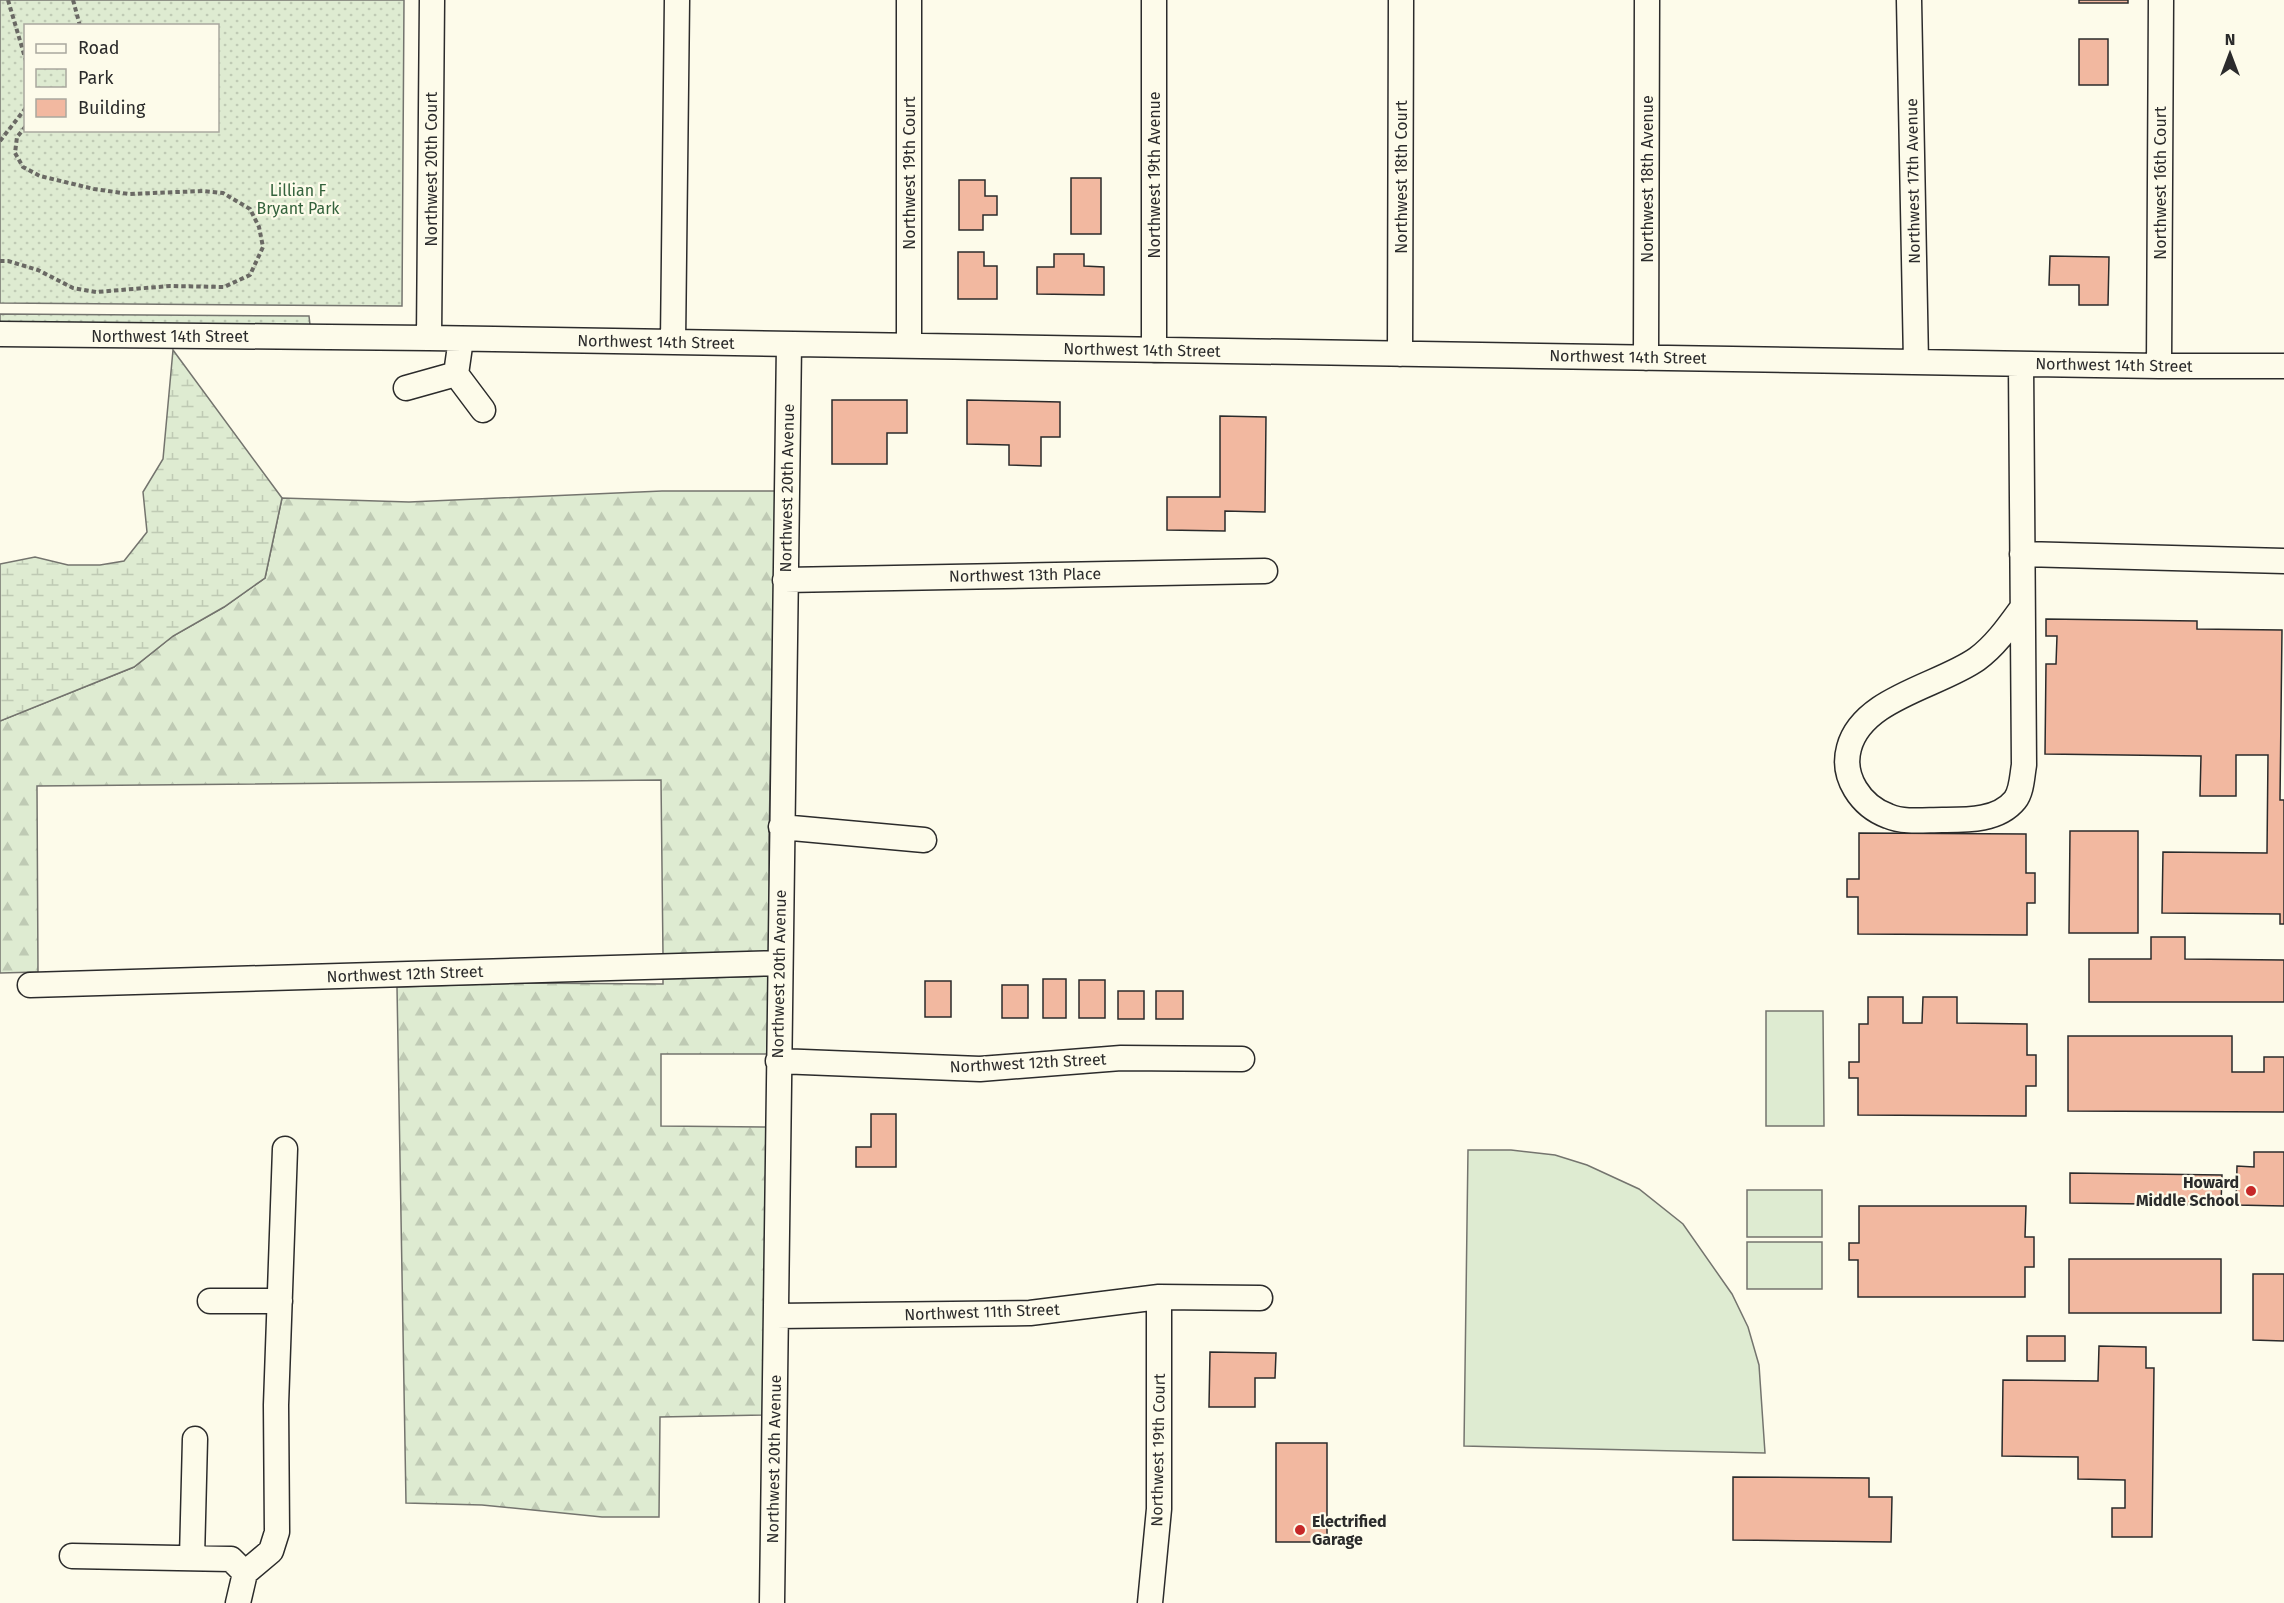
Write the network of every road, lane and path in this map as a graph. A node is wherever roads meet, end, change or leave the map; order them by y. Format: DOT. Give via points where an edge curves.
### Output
graph roads {
  1 [pos="8,0"];
  2 [pos="74,0"];
  3 [pos="432,0"];
  4 [pos="677,0"];
  5 [pos="909,0"];
  6 [pos="1154,0"];
  7 [pos="1401,0"];
  8 [pos="1647,0"];
  9 [pos="1909,0"];
  10 [pos="2161,0"];
  11 [pos="80,24"];
  12 [pos="24,54"];
  13 [pos="24,110"];
  14 [pos="24,128"];
  15 [pos="0,141"];
  16 [pos="0,261"];
  17 [pos="0,334"];
  18 [pos="429,338"];
  19 [pos="461,339"];
  20 [pos="673,342"];
  21 [pos="789,344"];
  22 [pos="909,346"];
  23 [pos="1154,350"];
  24 [pos="1400,354"];
  25 [pos="1646,358"];
  26 [pos="1916,362"];
  27 [pos="2022,364"];
  28 [pos="2159,366"];
  29 [pos="2284,366"];
  30 [pos="456,374"];
  31 [pos="406,388"];
  32 [pos="483,410"];
  33 [pos="2022,554"];
  34 [pos="2284,561"];
  35 [pos="1265,571"];
  36 [pos="785,580"];
  37 [pos="2022,608"];
  38 [pos="781,827"];
  39 [pos="924,840"];
  40 [pos="780,963"];
  41 [pos="30,984"];
  42 [pos="1242,1059"];
  43 [pos="778,1061"];
  44 [pos="285,1149"];
  45 [pos="1159,1297"];
  46 [pos="1260,1298"];
  47 [pos="210,1300"];
  48 [pos="280,1301"];
  49 [pos="776,1316"];
  50 [pos="195,1439"];
  51 [pos="72,1556"];
  52 [pos="192,1558"];
  53 [pos="245,1573"];
  54 [pos="238,1603"];
  55 [pos="772,1603"];
  56 [pos="1150,1603"];
  1 -- 12 [label="path"];
  2 -- 11 [label="path"];
  3 -- 18 [label="street, Northwest 20th Court"];
  4 -- 20 [label="street"];
  5 -- 22 [label="street, Northwest 19th Court"];
  6 -- 23 [label="street, Northwest 19th Avenue"];
  7 -- 24 [label="street, Northwest 18th Court"];
  8 -- 25 [label="street, Northwest 18th Avenue"];
  9 -- 26 [label="street, Northwest 17th Avenue"];
  10 -- 28 [label="street, Northwest 16th Court"];
  13 -- 15 [label="path"];
  14 -- 16 [label="path" via="17,137 15,153 23,167 40,176 129,194 223,194 250,209 263,247 250,275 224,287 170,286 96,292 73,288 38,270"];
  17 -- 18 [label="street, Northwest 14th Street"];
  18 -- 19 [label="street, Northwest 14th Street"];
  19 -- 20 [label="street, Northwest 14th Street"];
  19 -- 30 [label="street"];
  20 -- 21 [label="street, Northwest 14th Street"];
  21 -- 22 [label="street, Northwest 14th Street"];
  21 -- 36 [label="street, Northwest 20th Avenue"];
  22 -- 23 [label="street, Northwest 14th Street"];
  23 -- 24 [label="street, Northwest 14th Street"];
  24 -- 25 [label="street, Northwest 14th Street"];
  25 -- 26 [label="street, Northwest 14th Street"];
  26 -- 27 [label="street, Northwest 14th Street"];
  27 -- 28 [label="street, Northwest 14th Street"];
  27 -- 33 [label="street"];
  28 -- 29 [label="street, Northwest 14th Street"];
  30 -- 31 [label="street"];
  30 -- 32 [label="street"];
  33 -- 34 [label="street"];
  33 -- 37 [label="street"];
  35 -- 36 [label="street, Northwest 13th Place"];
  36 -- 38 [label="street, Northwest 20th Avenue"];
  37 -- 37 [label="street" via="1977,659 1888,702 1857,729 1847,762 1857,793 1870,806 1889,817 1907,820 1970,820 1990,816 2015,800 2024,765"];
  38 -- 39 [label="street"];
  38 -- 40 [label="street, Northwest 20th Avenue"];
  40 -- 41 [label="street, Northwest 12th Street"];
  40 -- 43 [label="street, Northwest 20th Avenue"];
  42 -- 43 [label="street, Northwest 12th Street" via="1121,1058 980,1069"];
  43 -- 49 [label="street, Northwest 20th Avenue"];
  44 -- 48 [label="street"];
  45 -- 46 [label="street, Northwest 11th Street"];
  45 -- 49 [label="street, Northwest 11th Street" via="1029,1314"];
  45 -- 56 [label="street, Northwest 19th Court" via="1159,1509"];
  47 -- 48 [label="street"];
  48 -- 53 [label="street" via="277,1532 271,1551"];
  49 -- 55 [label="street, Northwest 20th Avenue"];
  50 -- 52 [label="street"];
  51 -- 52 [label="street"];
  52 -- 53 [label="street" via="231,1559"];
  53 -- 54 [label="street"];
}
